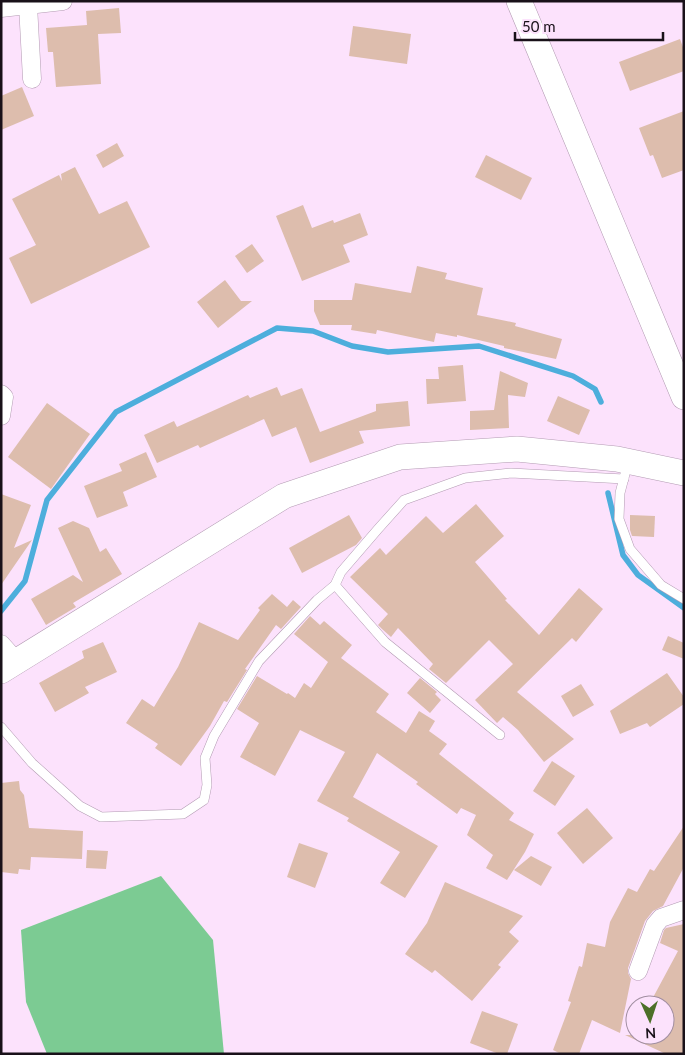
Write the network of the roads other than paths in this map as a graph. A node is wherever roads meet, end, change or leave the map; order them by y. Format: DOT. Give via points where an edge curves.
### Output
graph roads {
  1 [pos="63,1"];
  2 [pos="519,1"];
  3 [pos="28,5"];
  4 [pos="1,8"];
  5 [pos="32,79"];
  6 [pos="1,394"];
  7 [pos="684,397"];
  8 [pos="1,416"];
  9 [pos="626,470"];
  10 [pos="684,473"];
  11 [pos="335,585"];
  12 [pos="684,599"];
  13 [pos="6,659"];
  14 [pos="1,727"];
  15 [pos="500,735"];
  16 [pos="684,910"];
  17 [pos="638,970"];
  1 -- 3 [label="street"];
  2 -- 7 [label="street"];
  3 -- 4 [label="street"];
  3 -- 5 [label="street"];
  6 -- 8 [label="street" via="4,397"];
  9 -- 10 [label="street"];
  9 -- 11 [label="lane" via="511,473 466,478 421,493 404,500 341,572"];
  9 -- 12 [label="lane" via="620,493 619,519 630,549 661,585"];
  9 -- 13 [label="street" via="617,459 518,449 400,457 284,496"];
  11 -- 14 [label="lane" via="259,661 214,736 205,758 207,785 204,800 183,814 101,817 73,800 32,763"];
  11 -- 15 [label="lane" via="385,642"];
  16 -- 17 [label="street" via="660,918"];
}
